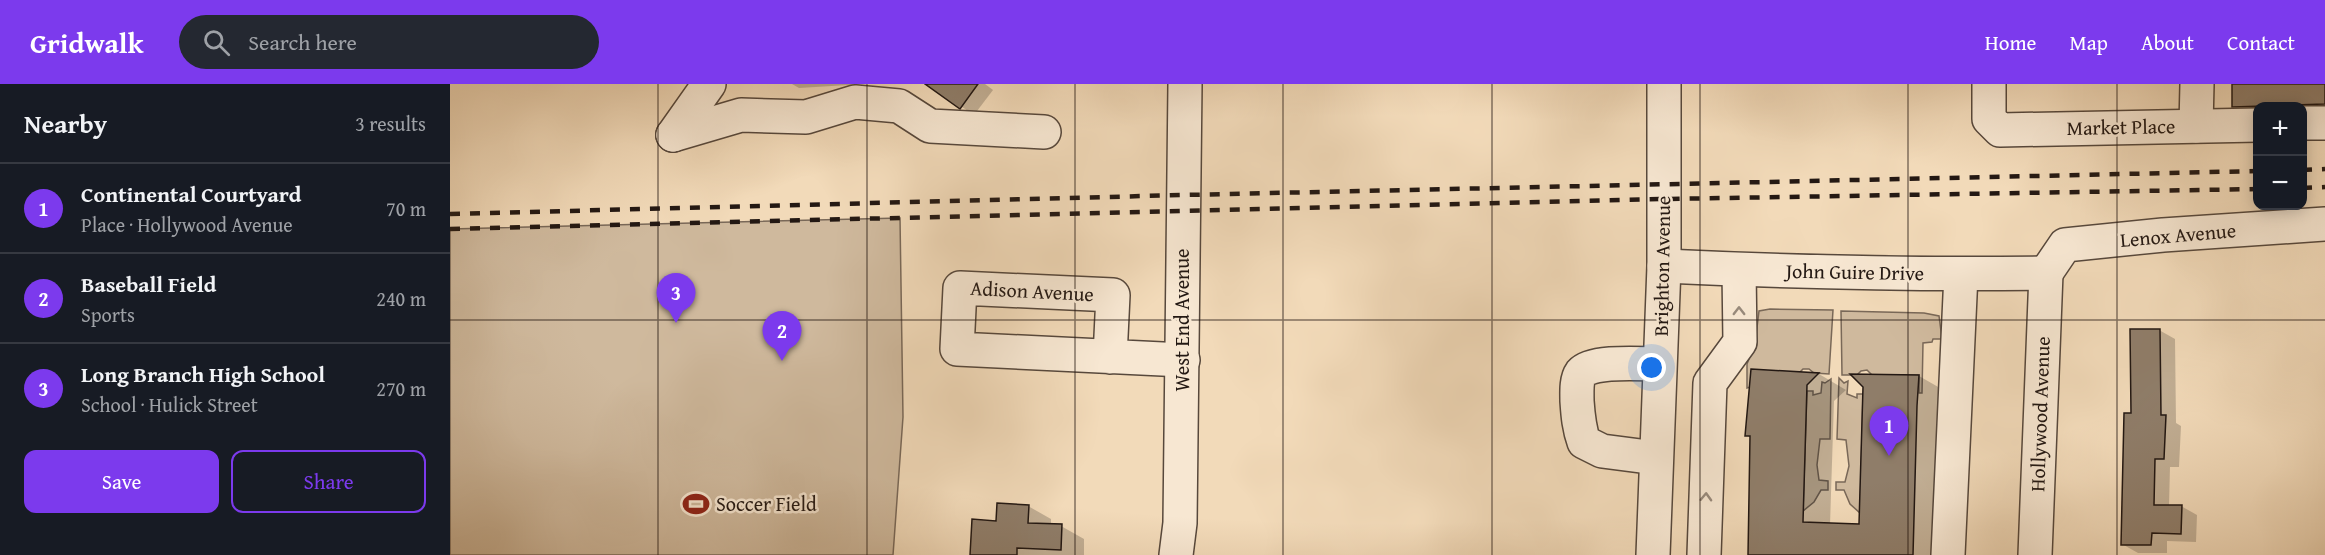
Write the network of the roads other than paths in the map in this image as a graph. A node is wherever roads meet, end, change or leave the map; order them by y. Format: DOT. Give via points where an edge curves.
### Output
graph roads {
  1 [pos="709,84"];
  2 [pos="1185,84"];
  3 [pos="1664,84"];
  4 [pos="1989,84"];
  5 [pos="2197,84"];
  6 [pos="2218,84"];
  7 [pos="2307,123"];
  8 [pos="2325,123"];
  9 [pos="2253,124"];
  10 [pos="2207,126"];
  11 [pos="1044,132"];
  12 [pos="2325,224"];
  13 [pos="1664,266"];
  14 [pos="1739,270"];
  15 [pos="2046,273"];
  16 [pos="1961,274"];
  17 [pos="1110,357"];
  18 [pos="1183,360"];
  19 [pos="1659,364"];
  20 [pos="1656,458"];
  21 [pos="1176,555"];
  22 [pos="1653,555"];
  23 [pos="1704,555"];
  24 [pos="1948,555"];
  25 [pos="2034,555"];
  1 -- 11 [label="street" via="673,135 741,114 806,117 855,102 899,106 930,126"];
  2 -- 18 [label="street, West End Avenue"];
  3 -- 13 [label="street, Brighton Avenue"];
  4 -- 10 [label="street, Market Place" via="1989,119 2000,130"];
  5 -- 10 [label="street"];
  6 -- 10 [label="street"];
  7 -- 8 [label="street"];
  9 -- 10 [label="street, Market Place"];
  12 -- 15 [label="street, Lenox Avenue" via="2065,245"];
  13 -- 14 [label="street, John Guire Drive"];
  13 -- 19 [label="street, Brighton Avenue"];
  14 -- 16 [label="street, John Guire Drive"];
  23 -- 14 [label="street, one-way" via="1710,383 1740,342"];
  15 -- 16 [label="street, John Guire Drive"];
  15 -- 25 [label="street, Hollywood Avenue"];
  16 -- 24 [label="street"];
  17 -- 17 [label="street, Adison Avenue" via="957,349 960,288 1113,295"];
  17 -- 18 [label="street, Adison Avenue"];
  18 -- 21 [label="street, West End Avenue"];
  19 -- 20 [label="street, Brighton Avenue"];
  19 -- 20 [label="street" via="1587,368 1580,375 1577,392 1578,427 1584,442 1602,451"];
  20 -- 22 [label="street, Brighton Avenue"];
}
